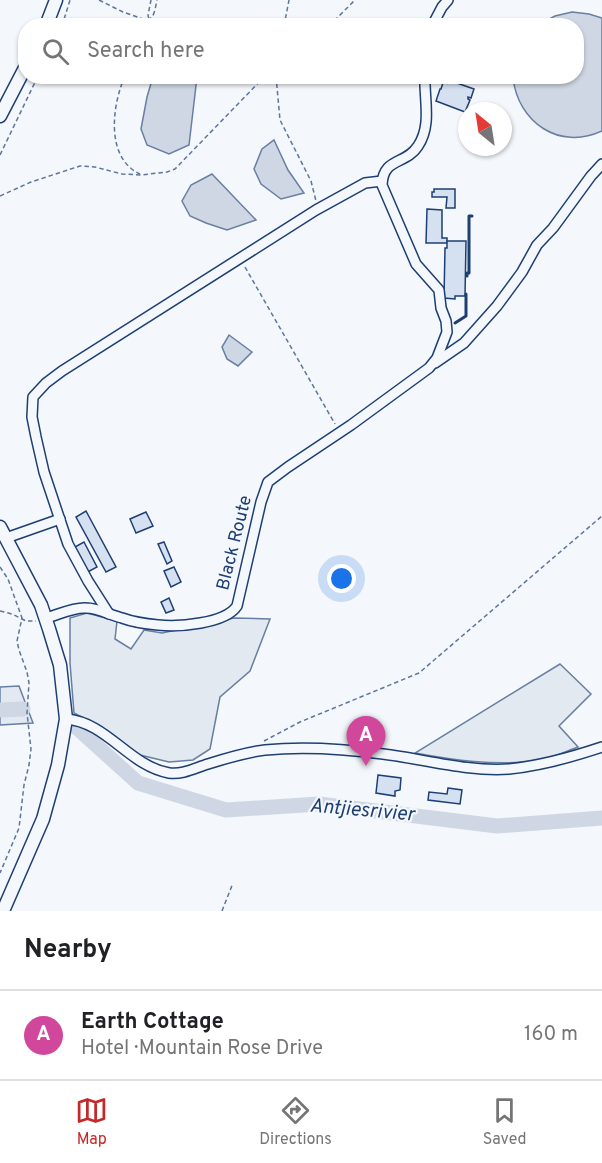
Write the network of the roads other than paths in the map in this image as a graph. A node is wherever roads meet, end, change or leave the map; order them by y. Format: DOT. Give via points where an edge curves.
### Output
graph roads {
  1 [pos="56,0"];
  2 [pos="448,0"];
  3 [pos="49,18"];
  4 [pos="436,18"];
  5 [pos="18,81"];
  6 [pos="426,84"];
  7 [pos="0,116"];
  8 [pos="602,164"];
  9 [pos="382,181"];
  10 [pos="429,368"];
  11 [pos="60,519"];
  12 [pos="0,526"];
  13 [pos="6,538"];
  14 [pos="109,614"];
  15 [pos="46,618"];
  16 [pos="66,719"];
  17 [pos="602,747"];
  18 [pos="3,911"];
  1 -- 3 [label="main road"];
  2 -- 4 [label="street"];
  5 -- 7 [label="main road"];
  6 -- 9 [label="street" via="428,119 419,146 385,170"];
  8 -- 10 [label="street, Black Route" via="537,245 497,306 465,343"];
  9 -- 10 [label="street, Black Route" via="416,264 439,290 447,332"];
  9 -- 11 [label="street" via="365,183 316,210 46,383 33,397 32,417"];
  10 -- 14 [label="street, Black Route" via="268,482 237,606 232,612 213,620 161,625"];
  11 -- 13 [label="street"];
  11 -- 14 [label="street" via="68,544"];
  12 -- 13 [label="main road"];
  13 -- 15 [label="main road"];
  14 -- 15 [label="street, Black Route" via="88,608"];
  15 -- 16 [label="main road" via="60,665"];
  16 -- 17 [label="street" via="87,724 143,763 172,773 264,750 339,750 508,769"];
  16 -- 18 [label="main road" via="44,819"];
}
